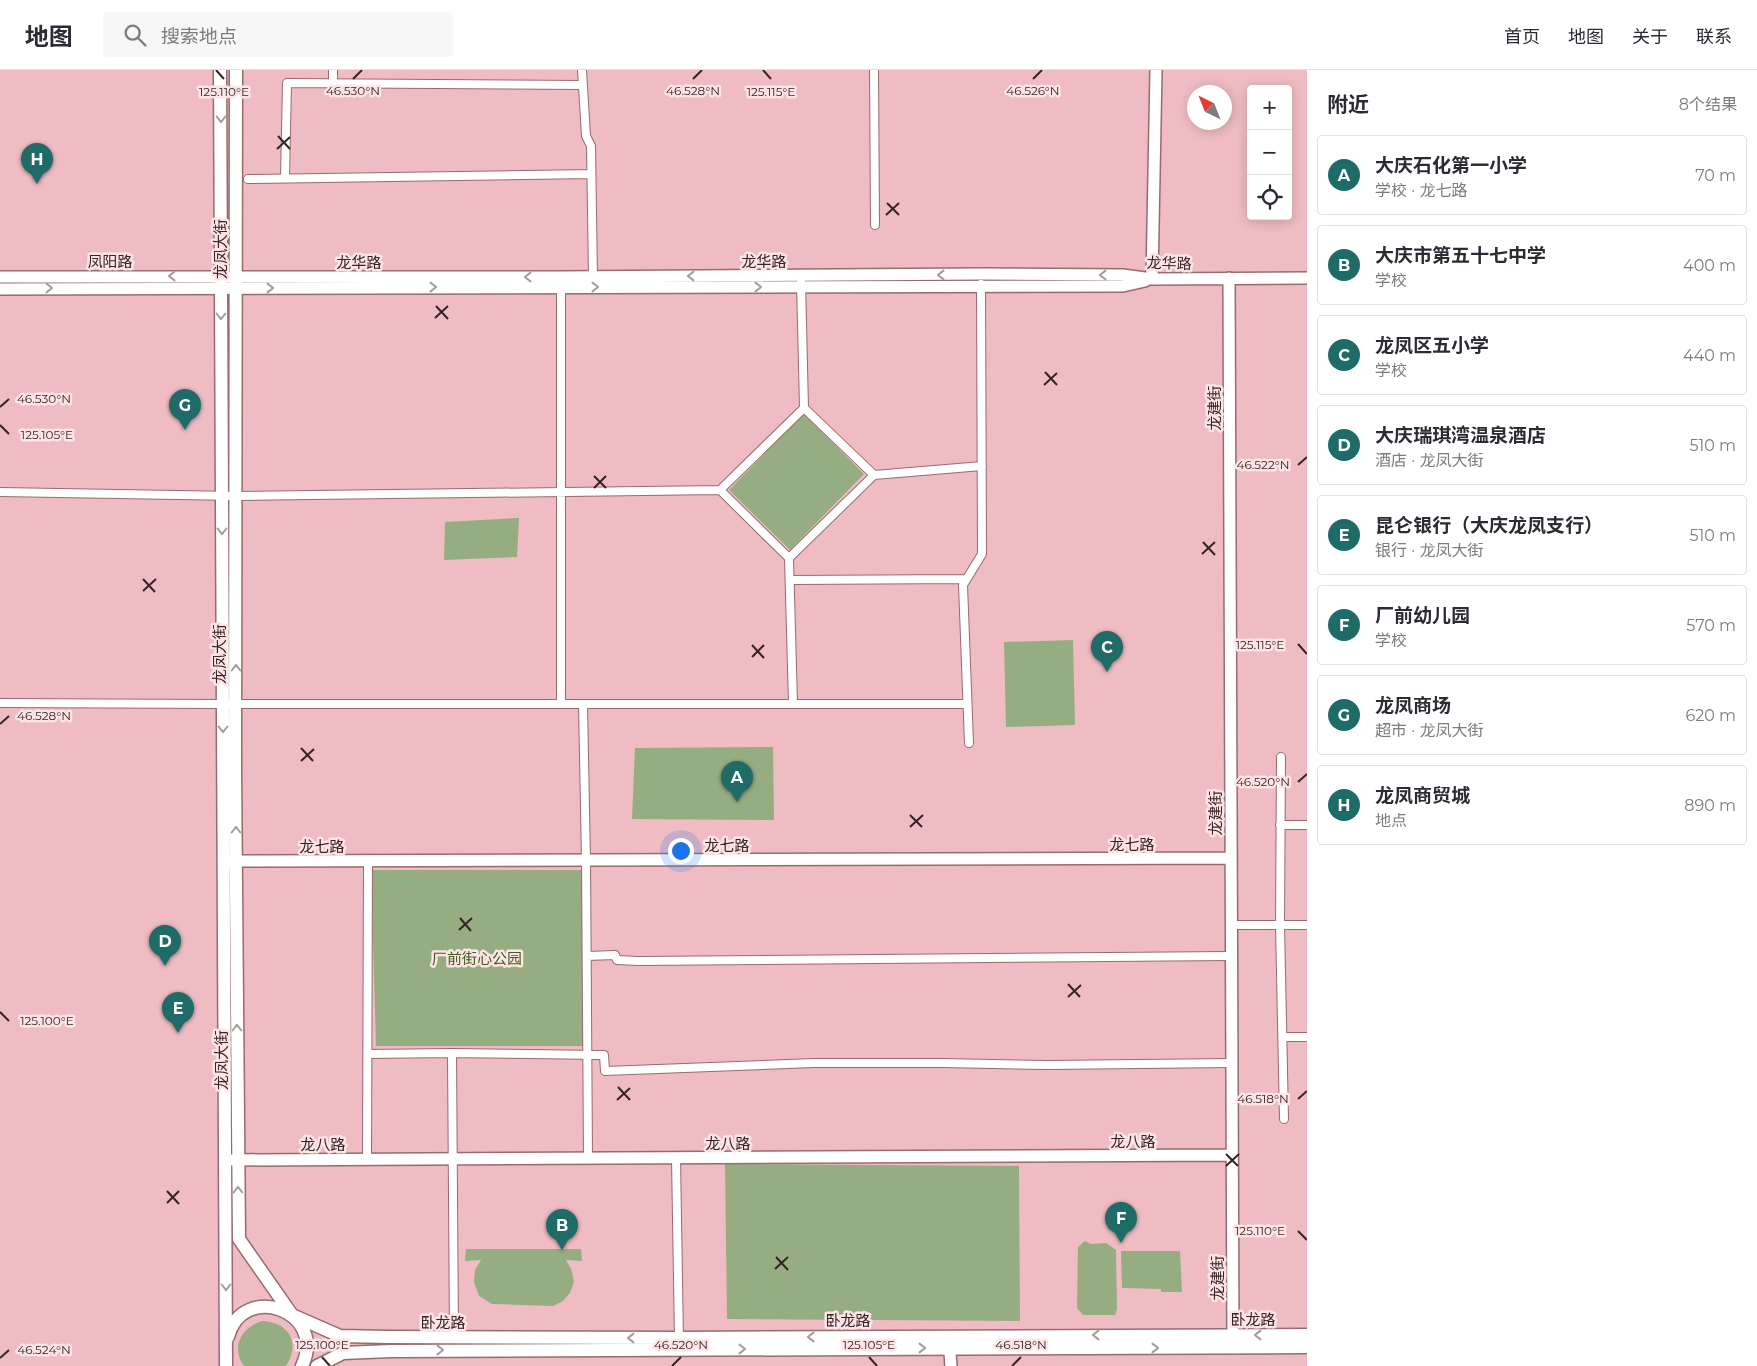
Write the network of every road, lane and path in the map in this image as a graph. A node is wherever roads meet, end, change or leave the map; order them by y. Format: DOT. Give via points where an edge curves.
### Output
graph roads {
  1 [pos="220,70"];
  2 [pos="236,70"];
  3 [pos="333,70"];
  4 [pos="582,70"];
  5 [pos="874,70"];
  6 [pos="1156,70"];
  7 [pos="333,83"];
  8 [pos="583,85"];
  9 [pos="591,174"];
  10 [pos="285,178"];
  11 [pos="248,179"];
  12 [pos="875,225"];
  13 [pos="0,277"];
  14 [pos="593,277"];
  15 [pos="1229,278"];
  16 [pos="1307,278"];
  17 [pos="1152,279"];
  18 [pos="982,280"];
  19 [pos="801,281"];
  20 [pos="221,282"];
  21 [pos="236,282"];
  22 [pos="561,282"];
  23 [pos="0,289"];
  24 [pos="804,408"];
  25 [pos="982,466"];
  26 [pos="874,475"];
  27 [pos="720,490"];
  28 [pos="0,492"];
  29 [pos="561,492"];
  30 [pos="222,495"];
  31 [pos="236,496"];
  32 [pos="789,558"];
  33 [pos="966,579"];
  34 [pos="790,580"];
  35 [pos="0,703"];
  36 [pos="229,704"];
  37 [pos="561,704"];
  38 [pos="583,704"];
  39 [pos="793,704"];
  40 [pos="967,704"];
  41 [pos="969,743"];
  42 [pos="1281,757"];
  43 [pos="1280,825"];
  44 [pos="1307,825"];
  45 [pos="1230,858"];
  46 [pos="368,860"];
  47 [pos="586,860"];
  48 [pos="236,861"];
  49 [pos="223,862"];
  50 [pos="1231,925"];
  51 [pos="1280,925"];
  52 [pos="1307,925"];
  53 [pos="587,956"];
  54 [pos="1231,956"];
  55 [pos="1307,1037"];
  56 [pos="1283,1038"];
  57 [pos="452,1053"];
  58 [pos="368,1054"];
  59 [pos="587,1056"];
  60 [pos="1231,1063"];
  61 [pos="1284,1119"];
  62 [pos="1232,1155"];
  63 [pos="588,1158"];
  64 [pos="676,1158"];
  65 [pos="368,1159"];
  66 [pos="452,1159"];
  67 [pos="232,1160"];
  68 [pos="232,1239"];
  69 [pos="292,1315"];
  70 [pos="1307,1335"];
  71 [pos="454,1338"];
  72 [pos="1233,1341"];
  73 [pos="949,1342"];
  74 [pos="678,1344"];
  75 [pos="226,1347"];
  76 [pos="1307,1347"];
  77 [pos="226,1366"];
  78 [pos="231,1366"];
  79 [pos="302,1366"];
  80 [pos="317,1366"];
  81 [pos="951,1366"];
  1 -- 20 [label="main road, 龙凤大街, one-way"];
  2 -- 21 [label="main road, 龙凤大街"];
  3 -- 7 [label="street"];
  4 -- 8 [label="street"];
  5 -- 12 [label="street"];
  6 -- 17 [label="street"];
  7 -- 8 [label="street"];
  7 -- 10 [label="street" via="287,83"];
  8 -- 9 [label="street" via="586,136 591,146"];
  9 -- 10 [label="street"];
  9 -- 14 [label="street"];
  10 -- 11 [label="street"];
  20 -- 13 [label="street, 凤阳路, one-way"];
  19 -- 14 [label="street, 龙华路, one-way"];
  14 -- 22 [label="street, 龙华路"];
  15 -- 16 [label="street, 龙华路"];
  15 -- 17 [label="street, 龙华路"];
  15 -- 45 [label="street, 龙建街"];
  17 -- 18 [label="street, 龙华路" via="1123,275"];
  18 -- 19 [label="street, 龙华路"];
  18 -- 25 [label="street"];
  22 -- 19 [label="street, one-way"];
  19 -- 24 [label="street"];
  20 -- 21 [label="street"];
  23 -- 20 [label="street, one-way"];
  20 -- 30 [label="main road, 龙凤大街, one-way"];
  21 -- 22 [label="street"];
  21 -- 31 [label="main road, 龙凤大街"];
  22 -- 29 [label="street"];
  24 -- 26 [label="street"];
  24 -- 27 [label="street"];
  25 -- 26 [label="street"];
  25 -- 33 [label="street" via="982,554"];
  26 -- 32 [label="street"];
  27 -- 29 [label="street"];
  27 -- 32 [label="street"];
  28 -- 30 [label="street"];
  29 -- 31 [label="street"];
  29 -- 37 [label="street"];
  30 -- 31 [label="street"];
  30 -- 36 [label="main road, 龙凤大街, one-way"];
  36 -- 31 [label="main road, 龙凤大街, one-way"];
  32 -- 34 [label="street"];
  33 -- 34 [label="street"];
  33 -- 40 [label="street" via="963,585"];
  34 -- 39 [label="street"];
  35 -- 36 [label="street"];
  36 -- 37 [label="street"];
  48 -- 36 [label="main road, 龙凤大街, one-way"];
  36 -- 49 [label="main road, 龙凤大街, one-way"];
  37 -- 38 [label="street"];
  38 -- 39 [label="street"];
  38 -- 47 [label="street"];
  39 -- 40 [label="street"];
  40 -- 41 [label="street"];
  42 -- 43 [label="street"];
  43 -- 44 [label="street"];
  43 -- 51 [label="street"];
  45 -- 47 [label="street, 龙七路"];
  45 -- 50 [label="street, 龙建街"];
  46 -- 47 [label="street, 龙七路"];
  46 -- 48 [label="street, 龙七路"];
  46 -- 58 [label="street"];
  47 -- 53 [label="street"];
  48 -- 49 [label="street, 龙七路"];
  67 -- 48 [label="main road, 龙凤大街, one-way"];
  49 -- 67 [label="main road, 龙凤大街"];
  50 -- 51 [label="street"];
  50 -- 54 [label="street, 龙建街"];
  51 -- 52 [label="street"];
  51 -- 56 [label="street"];
  53 -- 54 [label="street" via="615,955 617,960 631,961"];
  53 -- 59 [label="street"];
  54 -- 60 [label="street, 龙建街"];
  55 -- 56 [label="street"];
  56 -- 61 [label="street"];
  57 -- 58 [label="street"];
  57 -- 59 [label="street"];
  57 -- 66 [label="street"];
  58 -- 65 [label="street"];
  59 -- 60 [label="street" via="604,1055 605,1072 813,1064"];
  59 -- 63 [label="street"];
  60 -- 62 [label="street, 龙建街"];
  62 -- 64 [label="street, 龙八路"];
  62 -- 72 [label="street, 龙建街"];
  63 -- 64 [label="street, 龙八路"];
  63 -- 66 [label="street, 龙八路"];
  64 -- 74 [label="street"];
  65 -- 66 [label="street, 龙八路"];
  65 -- 67 [label="street, 龙八路"];
  66 -- 71 [label="street"];
  67 -- 68 [label="main road, 龙凤大街"];
  68 -- 69 [label="main road"];
  68 -- 75 [label="main road, 龙凤大街, one-way"];
  69 -- 71 [label="main road, 卧龙路" via="340,1336"];
  69 -- 75 [label="main road, 卧龙路" via="274,1307 255,1308 234,1323"];
  69 -- 79 [label="main road" via="306,1334 306,1358"];
  70 -- 72 [label="main road, 卧龙路, one-way"];
  74 -- 71 [label="main road, 卧龙路, one-way"];
  72 -- 73 [label="main road, 卧龙路"];
  72 -- 76 [label="main road, 卧龙路"];
  73 -- 74 [label="main road, 卧龙路"];
  73 -- 81 [label="street"];
  80 -- 74 [label="main road, 卧龙路, one-way" via="343,1353"];
  75 -- 77 [label="main road"];
  75 -- 78 [label="main road"];
}
